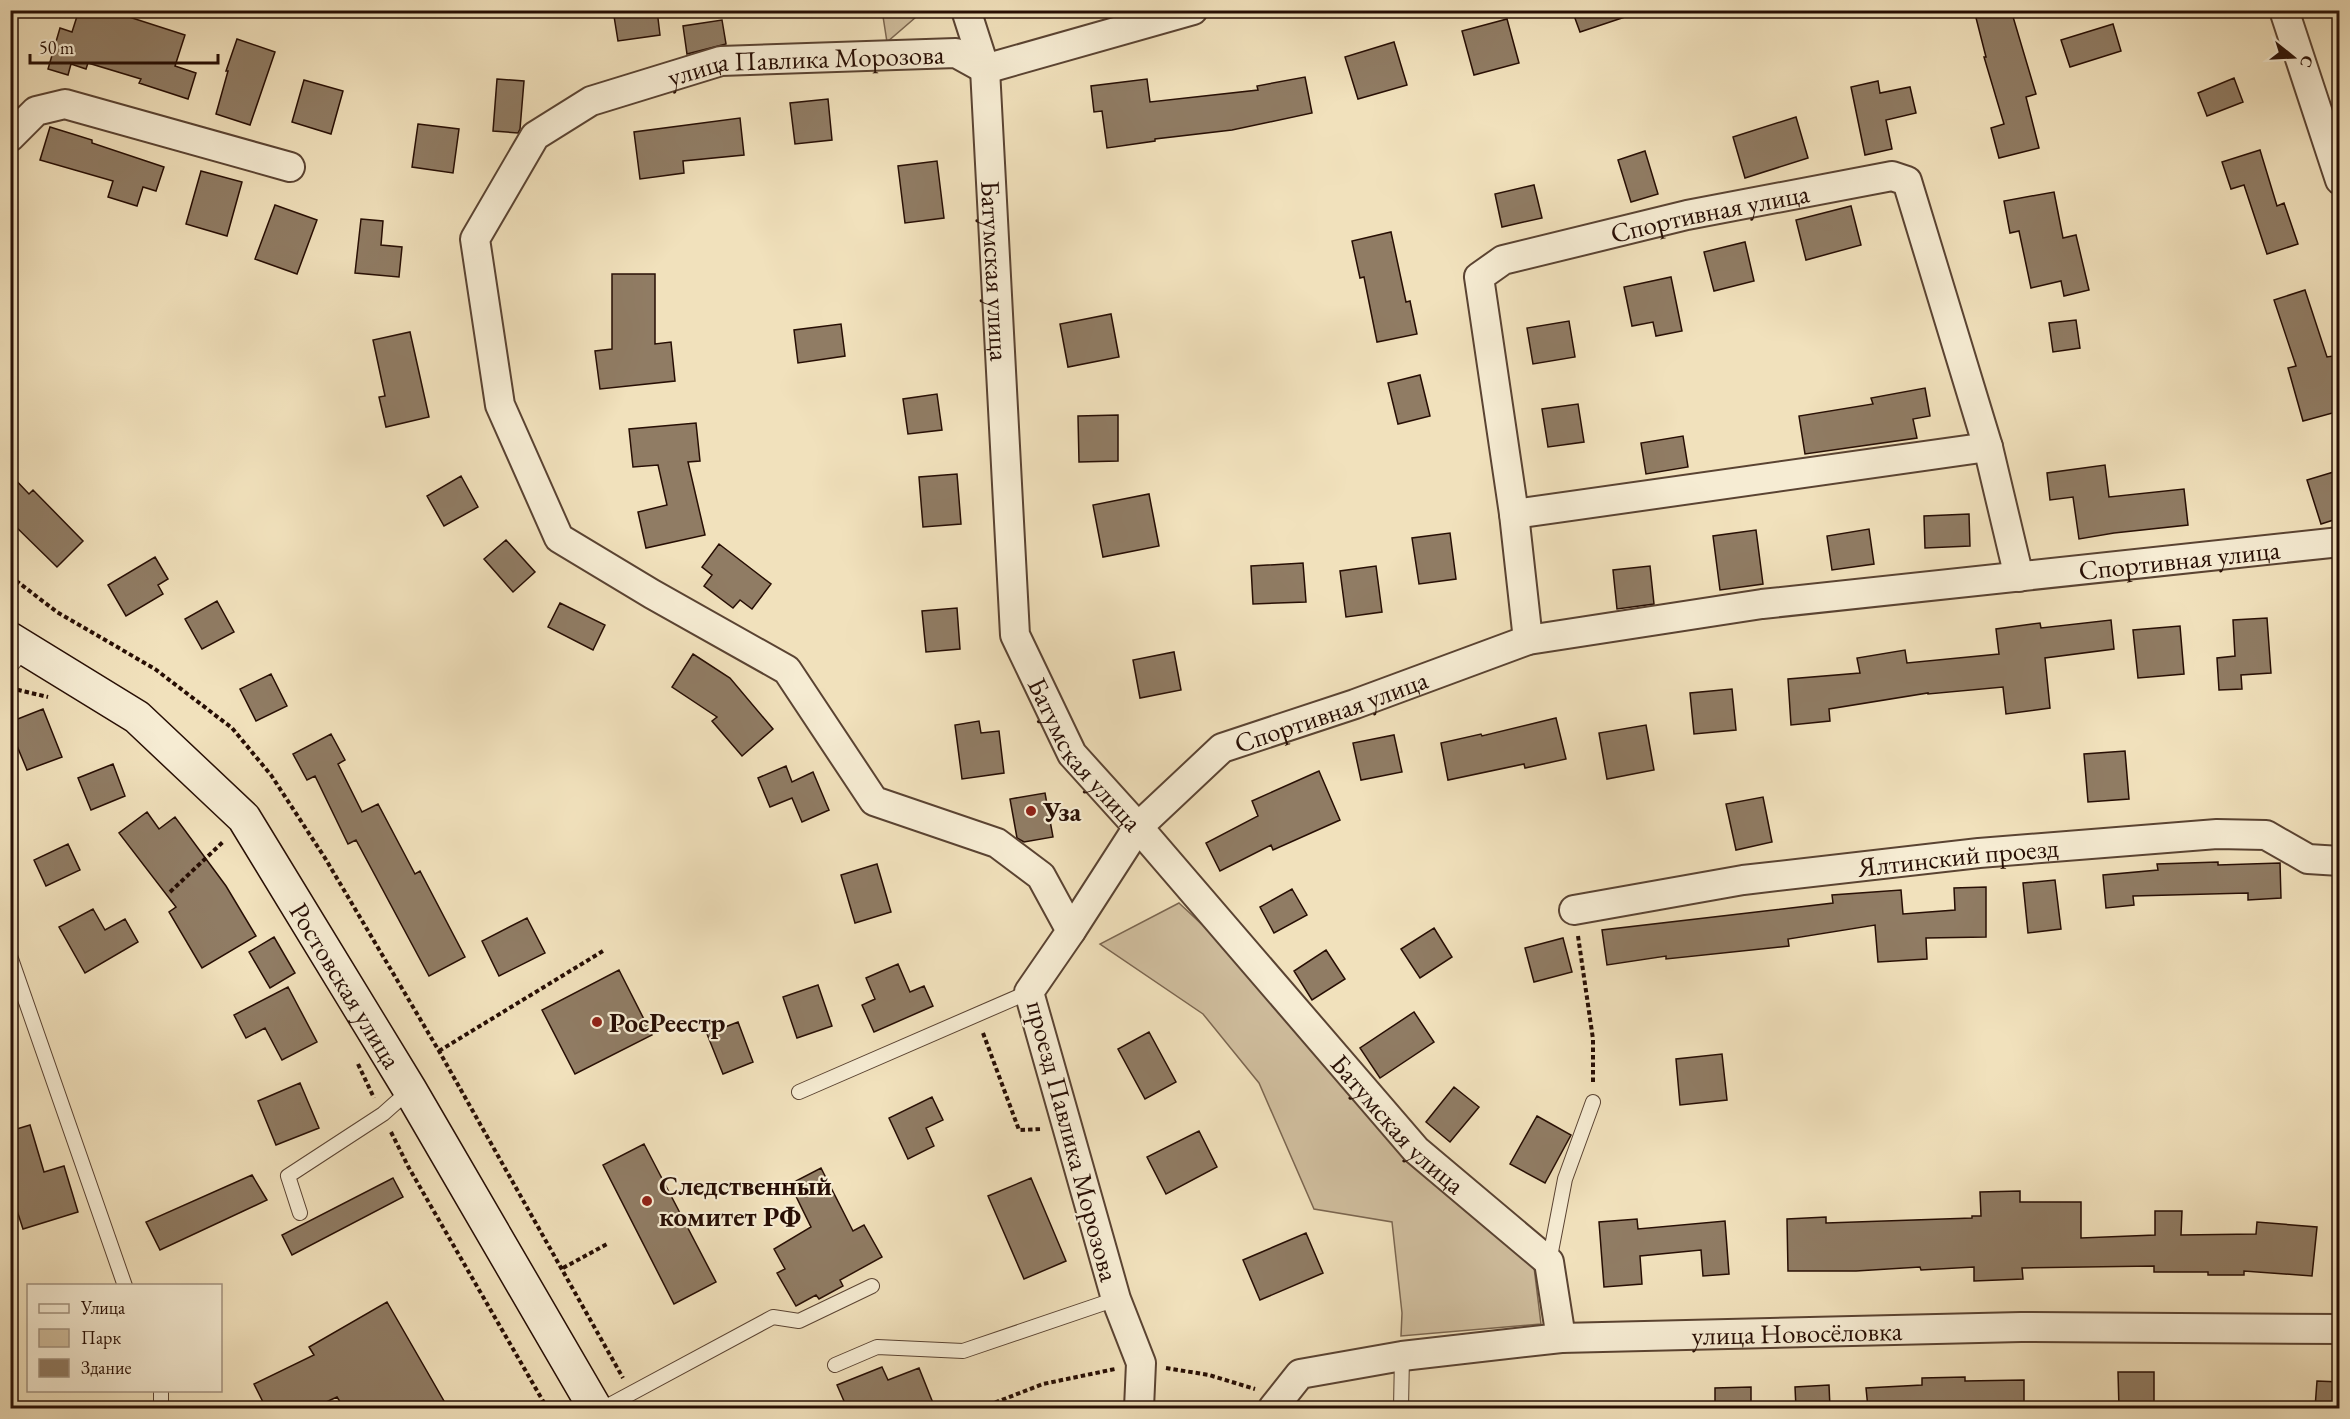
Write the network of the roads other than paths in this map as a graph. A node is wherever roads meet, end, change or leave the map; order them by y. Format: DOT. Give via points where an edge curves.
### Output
graph roads {
  1 [pos="966,10"];
  2 [pos="1193,10"];
  3 [pos="2284,10"];
  4 [pos="985,69"];
  5 [pos="10,137"];
  6 [pos="290,167"];
  7 [pos="2340,180"];
  8 [pos="1988,447"];
  9 [pos="1514,514"];
  10 [pos="2340,542"];
  11 [pos="2019,577"];
  12 [pos="1528,640"];
  13 [pos="15,651"];
  14 [pos="1138,827"];
  15 [pos="2340,861"];
  16 [pos="1575,910"];
  17 [pos="1071,931"];
  18 [pos="10,956"];
  19 [pos="1029,992"];
  20 [pos="410,1090"];
  21 [pos="799,1092"];
  22 [pos="1593,1102"];
  23 [pos="300,1213"];
  24 [pos="1549,1262"];
  25 [pos="124,1284"];
  26 [pos="872,1287"];
  27 [pos="1116,1299"];
  28 [pos="2340,1329"];
  29 [pos="1561,1338"];
  30 [pos="1402,1356"];
  31 [pos="835,1365"];
  32 [pos="161,1392"];
  33 [pos="161,1408"];
  34 [pos="595,1408"];
  35 [pos="604,1408"];
  36 [pos="1138,1408"];
  37 [pos="1273,1408"];
  38 [pos="1401,1408"];
  1 -- 4 [label="street, Батумская улица"];
  2 -- 4 [label="street, улица Павлика Морозова"];
  3 -- 7 [label="street"];
  4 -- 14 [label="street, Батумская улица" via="1015,634 1072,754"];
  4 -- 17 [label="street, улица Павлика Морозова" via="956,53 721,61 591,101 535,136 475,239 500,405 559,538 787,670 874,801 997,843 1041,876"];
  5 -- 6 [label="street" via="36,111 65,104"];
  8 -- 9 [label="street"];
  8 -- 9 [label="street, Спортивная улица" via="1907,181 1892,177 1664,221 1503,260 1479,277"];
  8 -- 11 [label="street, Спортивная улица"];
  9 -- 12 [label="street, Спортивная улица"];
  10 -- 11 [label="street, Спортивная улица"];
  11 -- 12 [label="street, Спортивная улица" via="1762,604"];
  12 -- 14 [label="street, Спортивная улица" via="1222,748"];
  13 -- 20 [label="street, Ростовская улица" via="137,717 244,818"];
  14 -- 17 [label="street, Спортивная улица"];
  14 -- 24 [label="street, Батумская улица" via="1416,1150"];
  15 -- 16 [label="street, Ялтинский проезд" via="2308,859 2265,835 2217,834 1979,853 1743,880"];
  17 -- 19 [label="street, проезд Павлика Морозова"];
  18 -- 25 [label="lane"];
  19 -- 21 [label="lane"];
  19 -- 27 [label="street, проезд Павлика Морозова"];
  20 -- 23 [label="lane" via="382,1114 288,1176"];
  20 -- 34 [label="street, Ростовская улица"];
  22 -- 24 [label="lane" via="1564,1179"];
  24 -- 29 [label="street"];
  26 -- 35 [label="lane" via="800,1321 773,1317"];
  27 -- 31 [label="lane" via="963,1351 877,1347"];
  27 -- 36 [label="street, проезд Павлика Морозова" via="1141,1363"];
  28 -- 29 [label="street, улица Новосёловка" via="2021,1327"];
  29 -- 30 [label="street, улица Новосёловка"];
  30 -- 37 [label="street, улица Новосёловка" via="1300,1374"];
  30 -- 38 [label="lane"];
  32 -- 33 [label="lane"];
}
